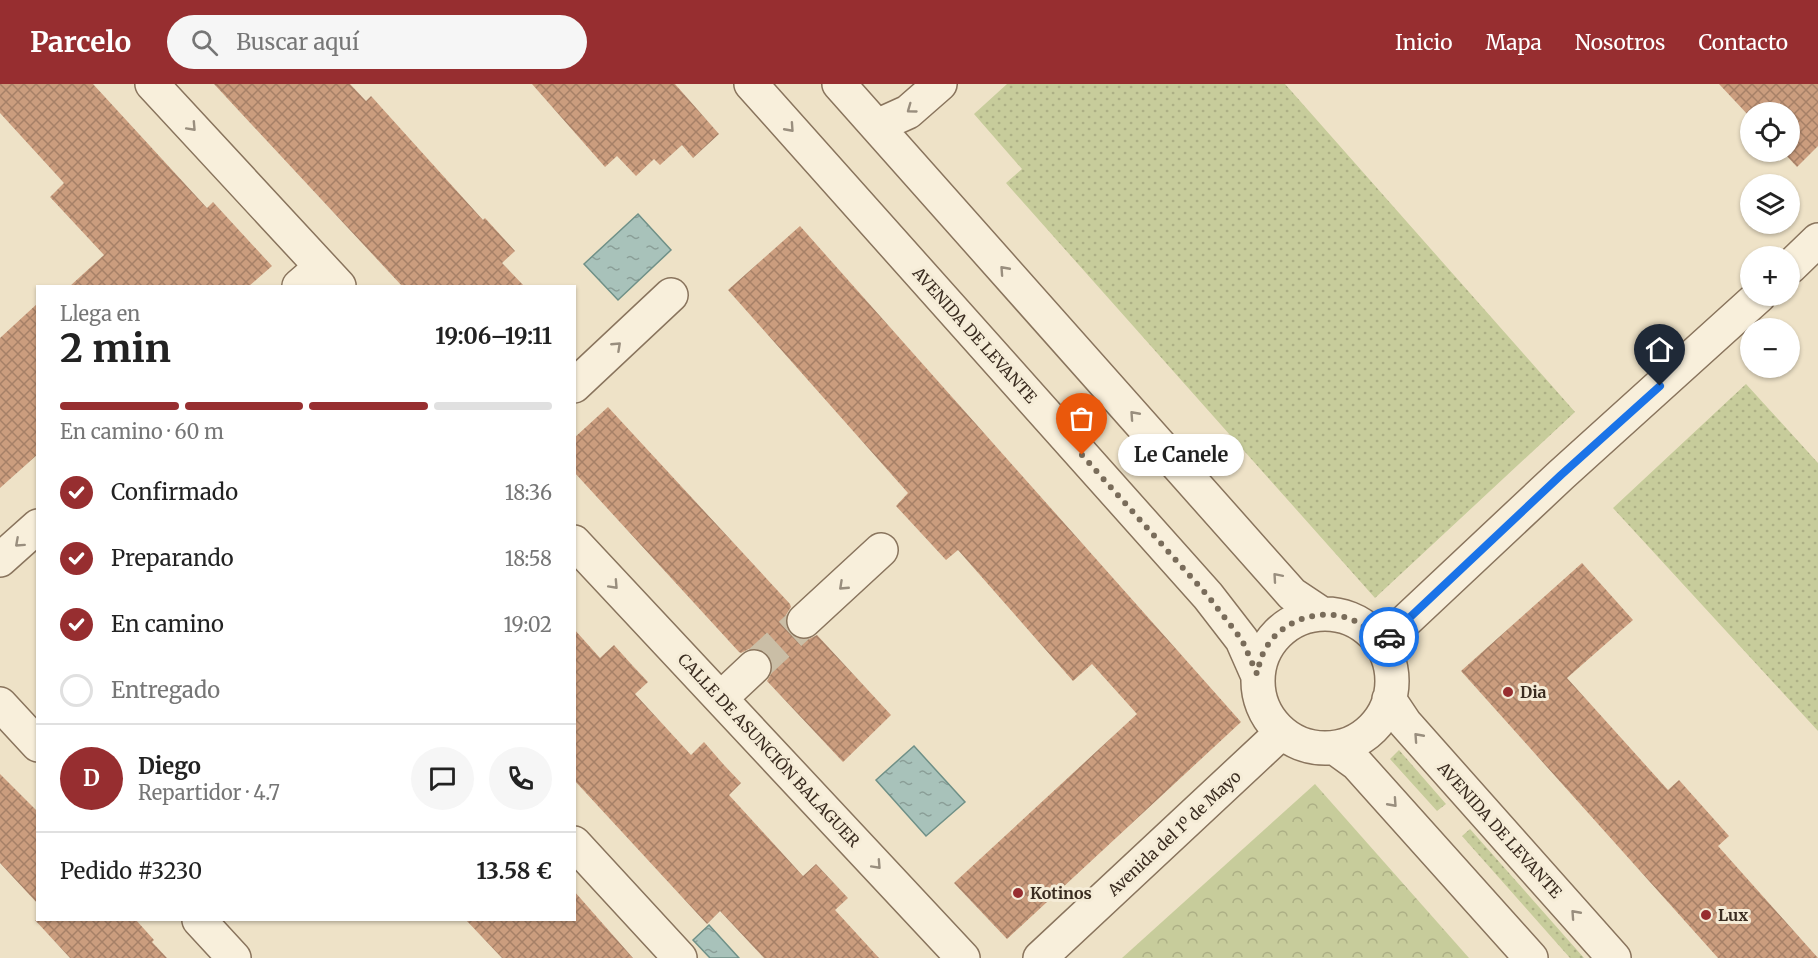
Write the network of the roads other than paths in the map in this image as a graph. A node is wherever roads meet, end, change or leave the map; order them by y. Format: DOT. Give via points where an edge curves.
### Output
graph roads {
  1 [pos="152,84"];
  2 [pos="751,84"];
  3 [pos="839,84"];
  4 [pos="940,84"];
  5 [pos="877,126"];
  6 [pos="1818,240"];
  7 [pos="1800,257"];
  8 [pos="320,280"];
  9 [pos="671,295"];
  10 [pos="1748,306"];
  11 [pos="576,384"];
  12 [pos="36,528"];
  13 [pos="576,544"];
  14 [pos="881,550"];
  15 [pos="0,560"];
  16 [pos="1322,614"];
  17 [pos="804,621"];
  18 [pos="1381,644"];
  19 [pos="754,667"];
  20 [pos="1257,674"];
  21 [pos="721,698"];
  22 [pos="1389,699"];
  23 [pos="0,704"];
  24 [pos="1281,733"];
  25 [pos="36,743"];
  26 [pos="1335,748"];
  27 [pos="576,845"];
  28 [pos="200,921"];
  29 [pos="234,958"];
  30 [pos="680,958"];
  31 [pos="963,958"];
  32 [pos="1040,958"];
  33 [pos="1531,958"];
  34 [pos="1614,958"];
  1 -- 8 [label="street, one-way"];
  2 -- 20 [label="street, AVENIDA DE LEVANTE, one-way" via="1208,596 1242,640"];
  3 -- 5 [label="street"];
  4 -- 5 [label="street, one-way" via="908,112"];
  16 -- 5 [label="street, one-way" via="1292,594"];
  6 -- 7 [label="street"];
  11 -- 9 [label="street, one-way"];
  10 -- 18 [label="street"];
  12 -- 15 [label="street, one-way"];
  13 -- 21 [label="street, CALLE DE ASUNCIÓN BALAGUER, one-way"];
  14 -- 17 [label="street, one-way"];
  16 -- 18 [label="street" via="1355,621"];
  16 -- 20 [label="street" via="1298,620 1278,632 1264,651"];
  18 -- 22 [label="street" via="1392,673"];
  19 -- 21 [label="street"];
  20 -- 24 [label="street" via="1262,707"];
  21 -- 31 [label="street, CALLE DE ASUNCIÓN BALAGUER, one-way"];
  22 -- 26 [label="street" via="1369,732"];
  34 -- 22 [label="street, AVENIDA DE LEVANTE, one-way" via="1405,723"];
  23 -- 25 [label="street"];
  24 -- 26 [label="street" via="1306,746"];
  24 -- 32 [label="street, Avenida del 1º de Mayo"];
  26 -- 33 [label="street, one-way" via="1365,773"];
  27 -- 30 [label="street"];
  28 -- 29 [label="street"];
}
